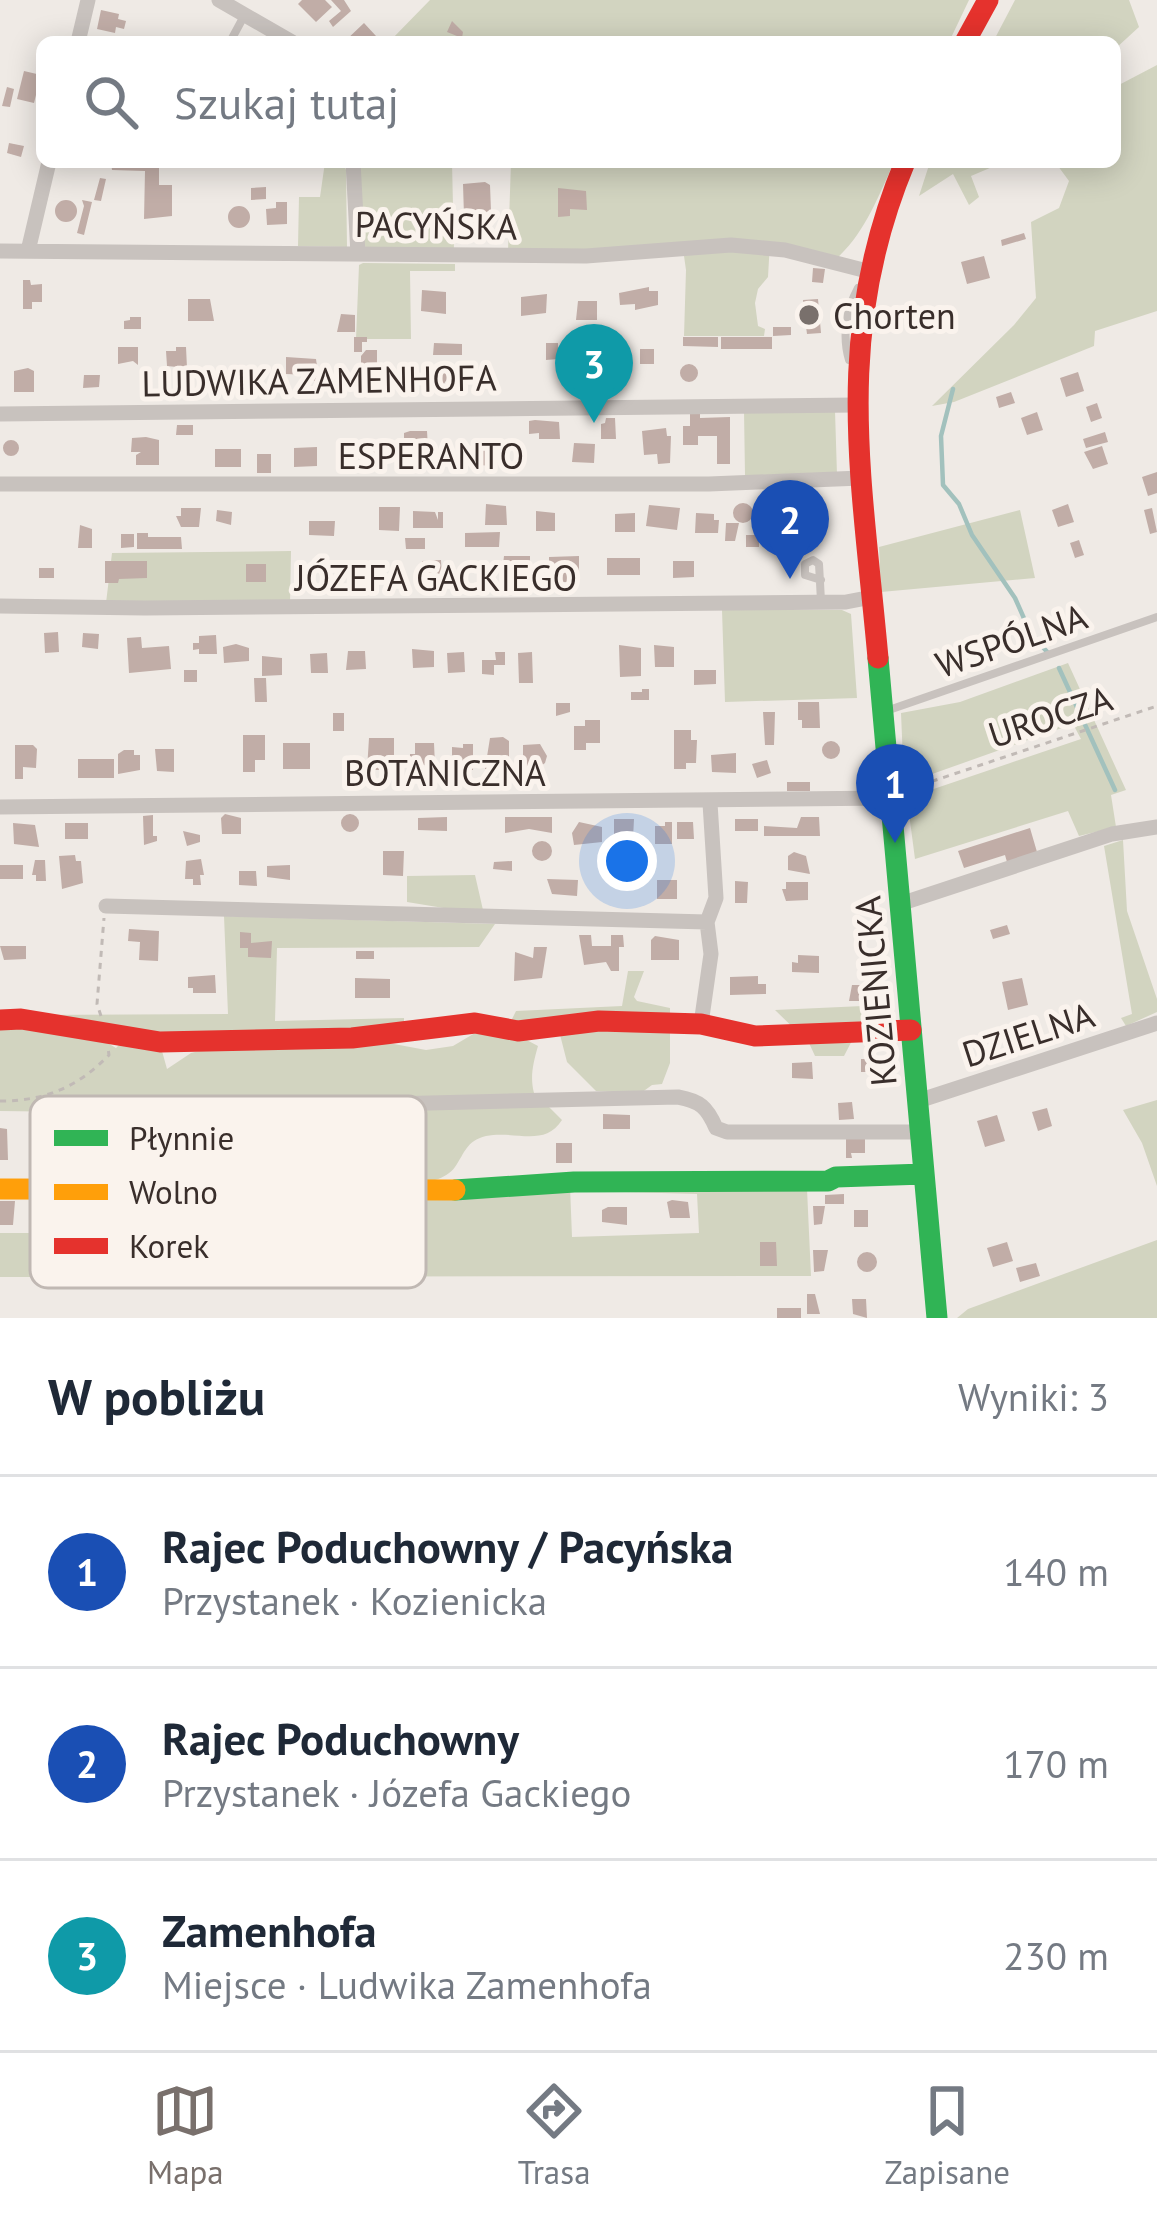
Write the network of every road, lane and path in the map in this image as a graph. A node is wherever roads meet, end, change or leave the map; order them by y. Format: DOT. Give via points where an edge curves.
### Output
graph roads {
  1 [pos="88,0"];
  2 [pos="219,0"];
  3 [pos="988,0"];
  4 [pos="244,15"];
  5 [pos="79,36"];
  6 [pos="233,36"];
  7 [pos="281,36"];
  8 [pos="968,36"];
  9 [pos="49,168"];
  10 [pos="353,168"];
  11 [pos="903,168"];
  12 [pos="0,251"];
  13 [pos="28,251"];
  14 [pos="358,254"];
  15 [pos="867,271"];
  16 [pos="856,396"];
  17 [pos="0,414"];
  18 [pos="861,478"];
  19 [pos="0,484"];
  20 [pos="821,580"];
  21 [pos="872,597"];
  22 [pos="821,602"];
  23 [pos="0,606"];
  24 [pos="1157,617"];
  25 [pos="1157,706"];
  26 [pos="883,712"];
  27 [pos="891,798"];
  28 [pos="710,803"];
  29 [pos="0,807"];
  30 [pos="1157,827"];
  31 [pos="900,904"];
  32 [pos="106,906"];
  33 [pos="707,922"];
  34 [pos="0,1020"];
  35 [pos="1157,1023"];
  36 [pos="701,1024"];
  37 [pos="911,1030"];
  38 [pos="918,1101"];
  39 [pos="426,1103"];
  40 [pos="920,1132"];
  41 [pos="924,1174"];
  42 [pos="0,1189"];
  43 [pos="30,1189"];
  44 [pos="426,1190"];
  45 [pos="937,1318"];
  1 -- 5 [label="street"];
  2 -- 4 [label="street"];
  3 -- 8 [label="street"];
  4 -- 6 [label="lane"];
  4 -- 7 [label="street"];
  9 -- 13 [label="street"];
  10 -- 14 [label="street"];
  11 -- 15 [label="street, KOZIENICKA"];
  12 -- 13 [label="street, PACYŃSKA"];
  13 -- 14 [label="street, PACYŃSKA"];
  14 -- 15 [label="street, PACYŃSKA" via="586,256 730,245"];
  15 -- 16 [label="street, KOZIENICKA"];
  16 -- 17 [label="street, LUDWIKA ZAMENHOFA"];
  16 -- 18 [label="street, KOZIENICKA"];
  18 -- 19 [label="street, ESPERANTO"];
  18 -- 21 [label="street, KOZIENICKA"];
  20 -- 22 [label="lane"];
  21 -- 22 [label="street, JÓZEFA GACKIEGO"];
  21 -- 26 [label="street, KOZIENICKA"];
  22 -- 23 [label="street, JÓZEFA GACKIEGO"];
  24 -- 26 [label="lane, WSPÓLNA"];
  25 -- 27 [label="path, UROCZA"];
  26 -- 27 [label="street, KOZIENICKA"];
  27 -- 28 [label="street, BOTANICZNA"];
  27 -- 31 [label="street, KOZIENICKA"];
  28 -- 29 [label="street, BOTANICZNA"];
  28 -- 33 [label="street" via="716,898"];
  30 -- 31 [label="street" via="1112,834"];
  31 -- 37 [label="street, KOZIENICKA"];
  32 -- 33 [label="street"];
  33 -- 36 [label="street"];
  34 -- 36 [label="street" via="160,1042 352,1038 475,1022 518,1031 599,1021"];
  35 -- 38 [label="street, DZIELNA"];
  36 -- 37 [label="street" via="755,1036"];
  37 -- 38 [label="street, KOZIENICKA"];
  38 -- 40 [label="street, KOZIENICKA"];
  39 -- 40 [label="street" via="677,1097 697,1100 727,1132"];
  40 -- 41 [label="street, KOZIENICKA"];
  41 -- 44 [label="street"];
  41 -- 45 [label="street, KOZIENICKA"];
  42 -- 43 [label="street"];
}
